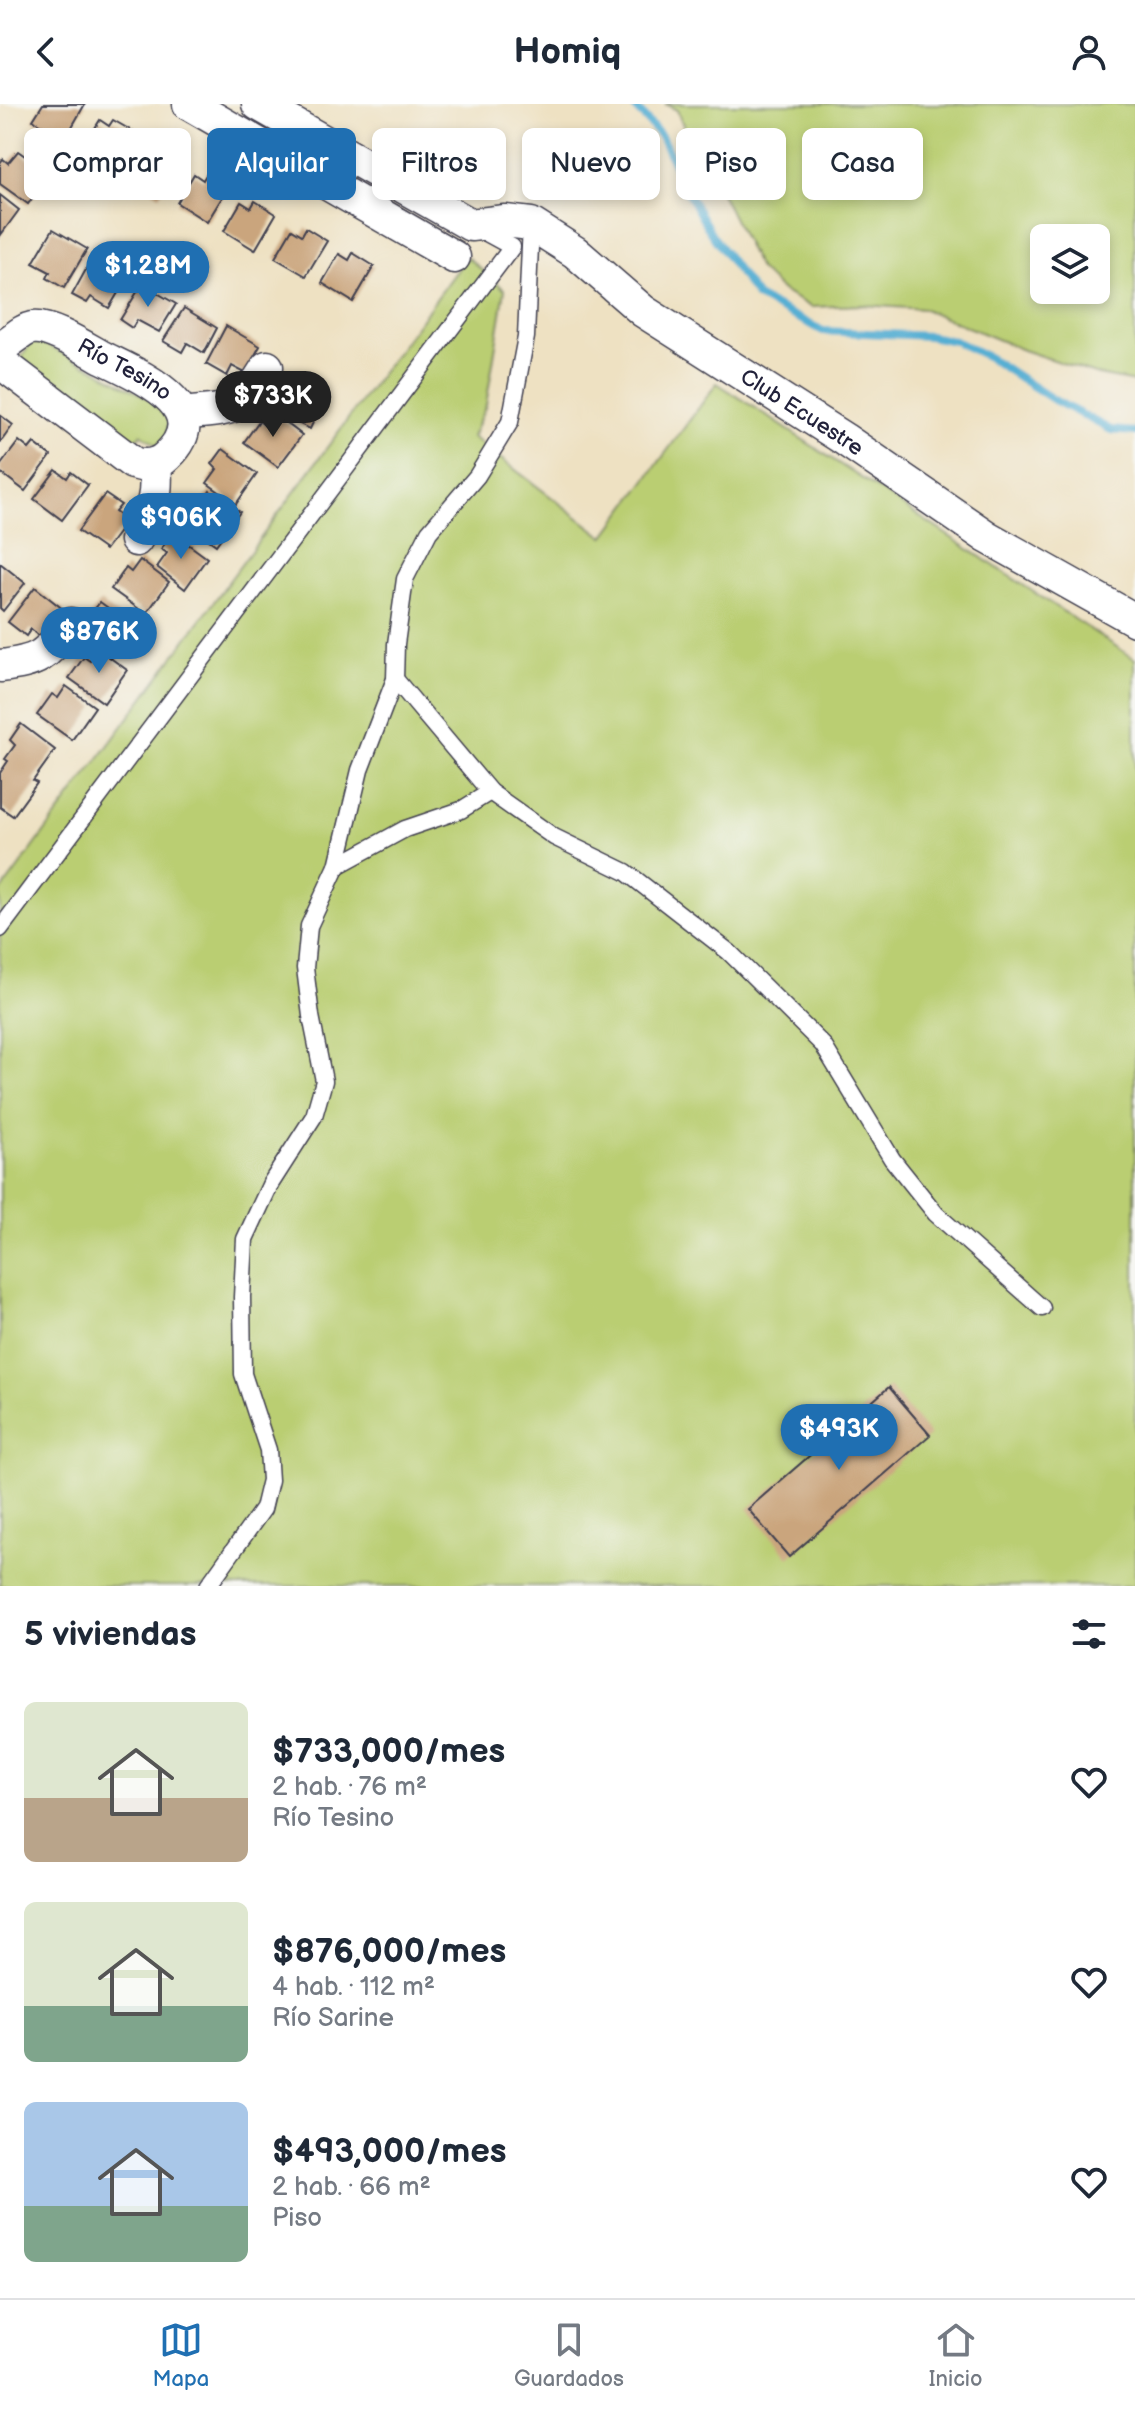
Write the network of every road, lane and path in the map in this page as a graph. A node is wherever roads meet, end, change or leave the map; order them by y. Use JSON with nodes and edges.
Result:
{"nodes":[{"id":1,"x":189,"y":104,"type":"edge"},
{"id":2,"x":258,"y":104,"type":"edge"},
{"id":3,"x":531,"y":224,"type":"junction"},
{"id":4,"x":471,"y":225,"type":"junction"},
{"id":5,"x":454,"y":257,"type":"dead end"},
{"id":6,"x":8,"y":355,"type":"edge"},
{"id":7,"x":267,"y":367,"type":"dead end"},
{"id":8,"x":182,"y":414,"type":"junction"},
{"id":9,"x":155,"y":464,"type":"junction"},
{"id":10,"x":136,"y":540,"type":"dead end"},
{"id":11,"x":1135,"y":620,"type":"edge"},
{"id":12,"x":71,"y":624,"type":"dead end"},
{"id":13,"x":0,"y":666,"type":"edge"},
{"id":14,"x":395,"y":679,"type":"junction"},
{"id":15,"x":490,"y":792,"type":"junction"},
{"id":16,"x":337,"y":866,"type":"junction"},
{"id":17,"x":0,"y":929,"type":"edge"},
{"id":18,"x":1042,"y":1308,"type":"dead end"},
{"id":19,"x":208,"y":1586,"type":"edge"}],
"edges":[{"from":1,"to":5,"type":"street"},
{"from":2,"to":4,"type":"street"},
{"from":3,"to":4,"type":"street"},
{"from":3,"to":11,"type":"street","name":"Club Ecuestre"},
{"from":3,"to":14,"type":"lane"},
{"from":4,"to":17,"type":"lane"},
{"from":6,"to":8,"type":"street","name":"Río Tesino"},
{"from":6,"to":9,"type":"street","name":"Río Tesino"},
{"from":7,"to":8,"type":"street","name":"Río Tesino"},
{"from":8,"to":9,"type":"street","name":"Río Tesino"},
{"from":9,"to":10,"type":"street"},
{"from":12,"to":13,"type":"street"},
{"from":14,"to":15,"type":"lane"},
{"from":14,"to":16,"type":"lane"},
{"from":15,"to":16,"type":"lane"},
{"from":15,"to":18,"type":"lane"},
{"from":16,"to":19,"type":"lane"}]}
